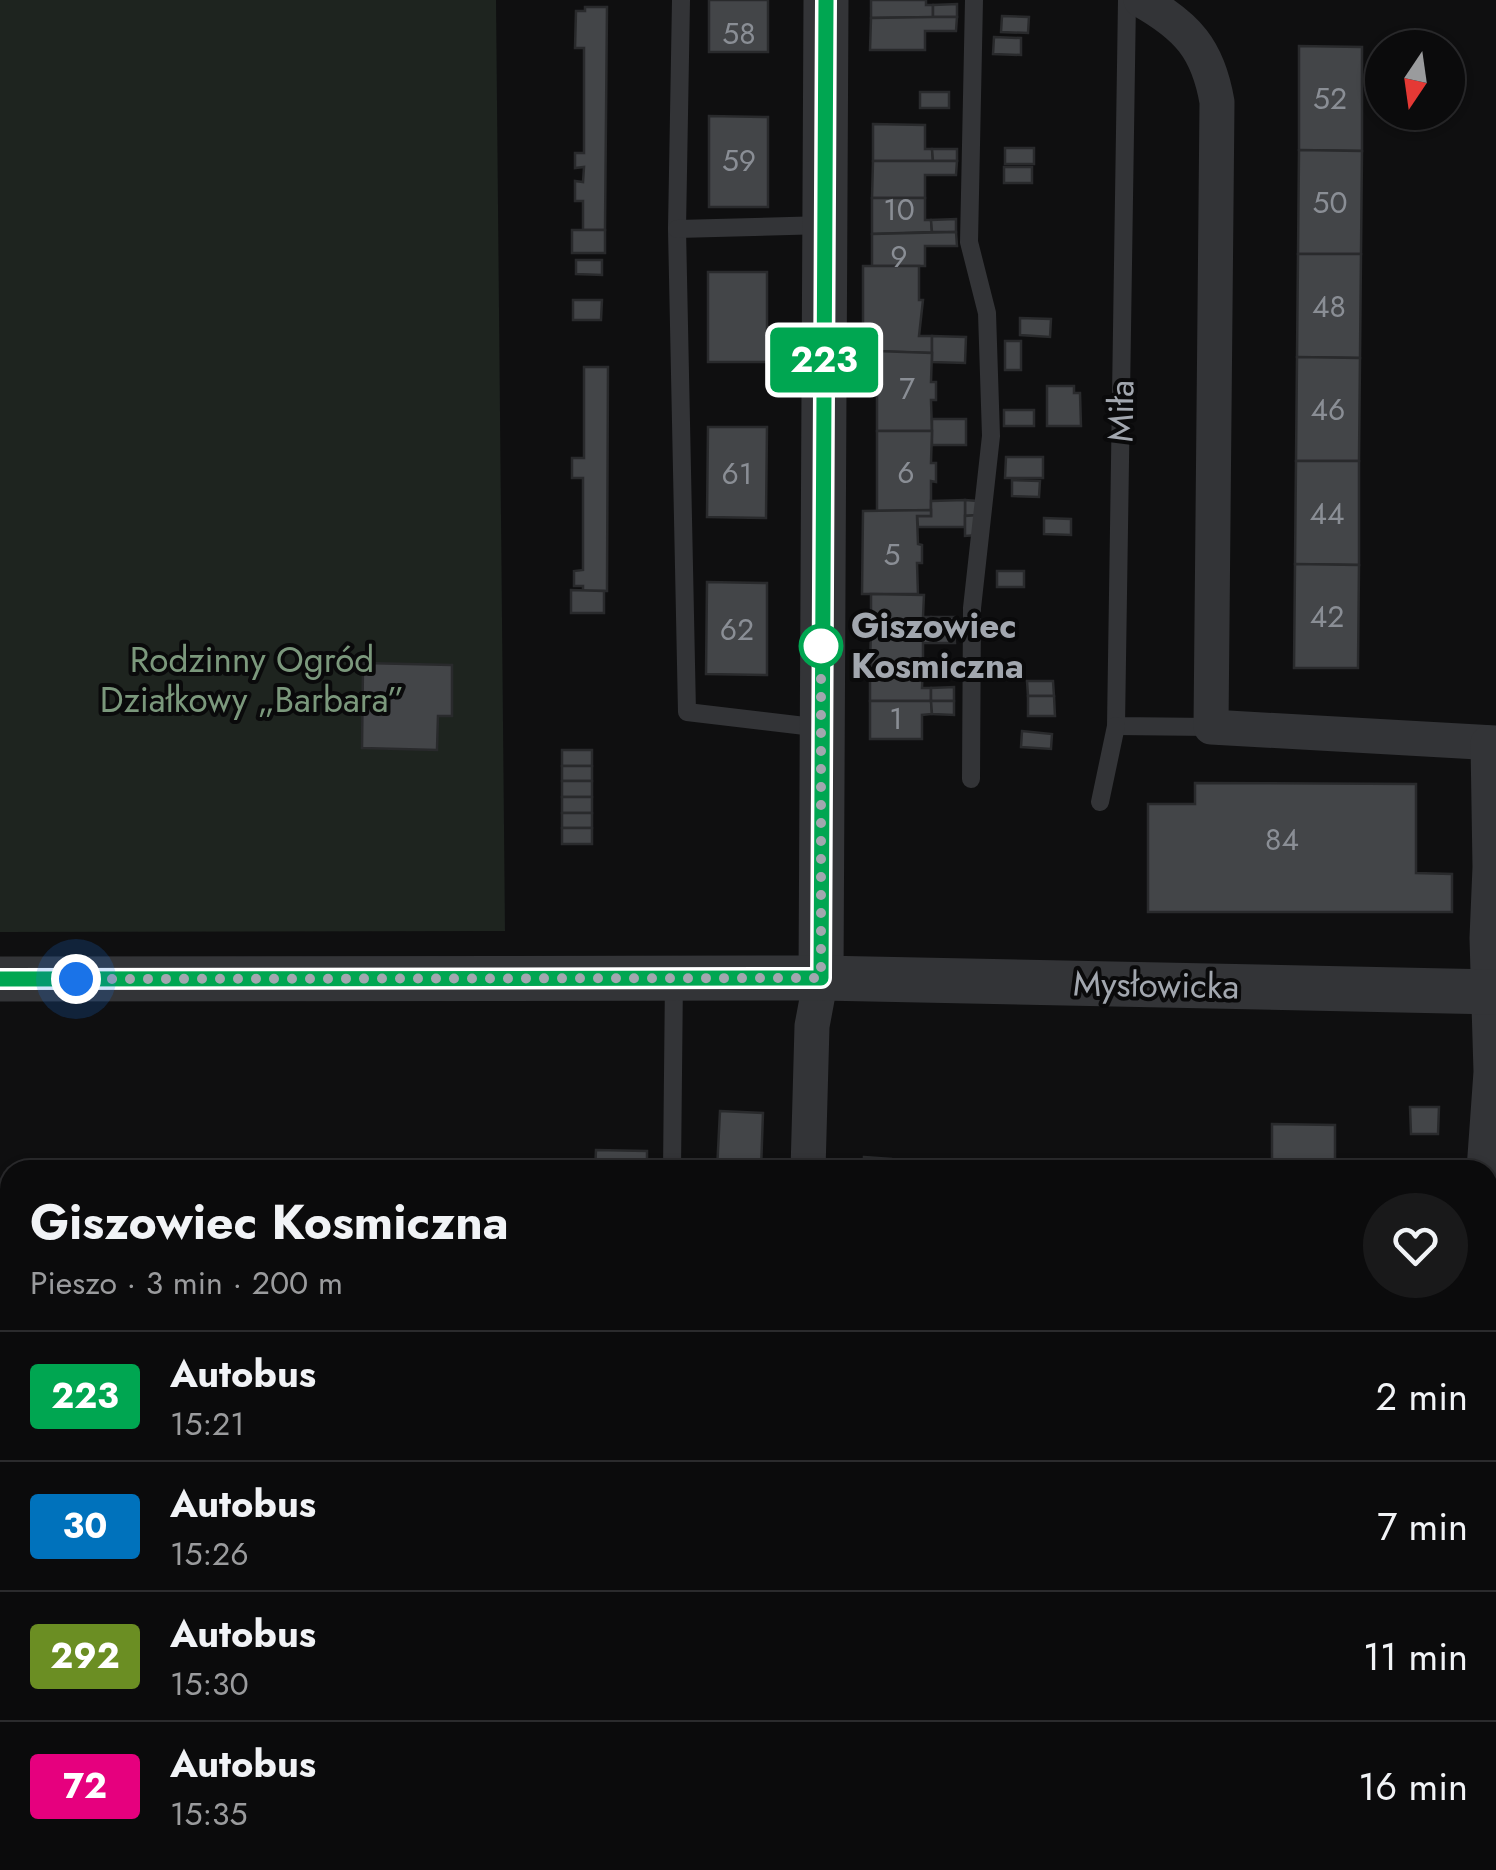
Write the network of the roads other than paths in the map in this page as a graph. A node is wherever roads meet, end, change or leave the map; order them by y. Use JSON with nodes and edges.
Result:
{"nodes":[{"id":1,"x":681,"y":0,"type":"edge"},
{"id":2,"x":826,"y":0,"type":"edge"},
{"id":3,"x":974,"y":0,"type":"edge"},
{"id":4,"x":1127,"y":0,"type":"edge"},
{"id":5,"x":1141,"y":0,"type":"edge"},
{"id":6,"x":826,"y":225,"type":"junction"},
{"id":7,"x":677,"y":228,"type":"junction"},
{"id":8,"x":1116,"y":726,"type":"junction"},
{"id":9,"x":1211,"y":727,"type":"junction"},
{"id":10,"x":822,"y":728,"type":"junction"},
{"id":11,"x":1492,"y":743,"type":"edge"},
{"id":12,"x":971,"y":779,"type":"dead end"},
{"id":13,"x":1100,"y":802,"type":"dead end"},
{"id":14,"x":674,"y":978,"type":"junction"},
{"id":15,"x":821,"y":978,"type":"junction"},
{"id":16,"x":0,"y":979,"type":"edge"},
{"id":17,"x":1493,"y":992,"type":"edge"},
{"id":18,"x":672,"y":1160,"type":"edge"},
{"id":19,"x":808,"y":1160,"type":"edge"},
{"id":20,"x":1485,"y":1160,"type":"edge"}],
"edges":[{"from":1,"to":7,"type":"lane"},
{"from":2,"to":6,"type":"street"},
{"from":3,"to":12,"type":"lane"},
{"from":4,"to":8,"type":"lane","name":"Miła"},
{"from":5,"to":9,"type":"street"},
{"from":6,"to":7,"type":"lane"},
{"from":6,"to":10,"type":"street"},
{"from":7,"to":10,"type":"lane"},
{"from":8,"to":9,"type":"lane"},
{"from":8,"to":13,"type":"lane","name":"Miła"},
{"from":9,"to":11,"type":"street"},
{"from":10,"to":15,"type":"street"},
{"from":11,"to":17,"type":"street"},
{"from":14,"to":15,"type":"street","name":"Mysłowicka"},
{"from":14,"to":16,"type":"street","name":"Mysłowicka"},
{"from":14,"to":18,"type":"lane"},
{"from":15,"to":17,"type":"street","name":"Mysłowicka"},
{"from":15,"to":19,"type":"street"},
{"from":17,"to":20,"type":"street"}]}
